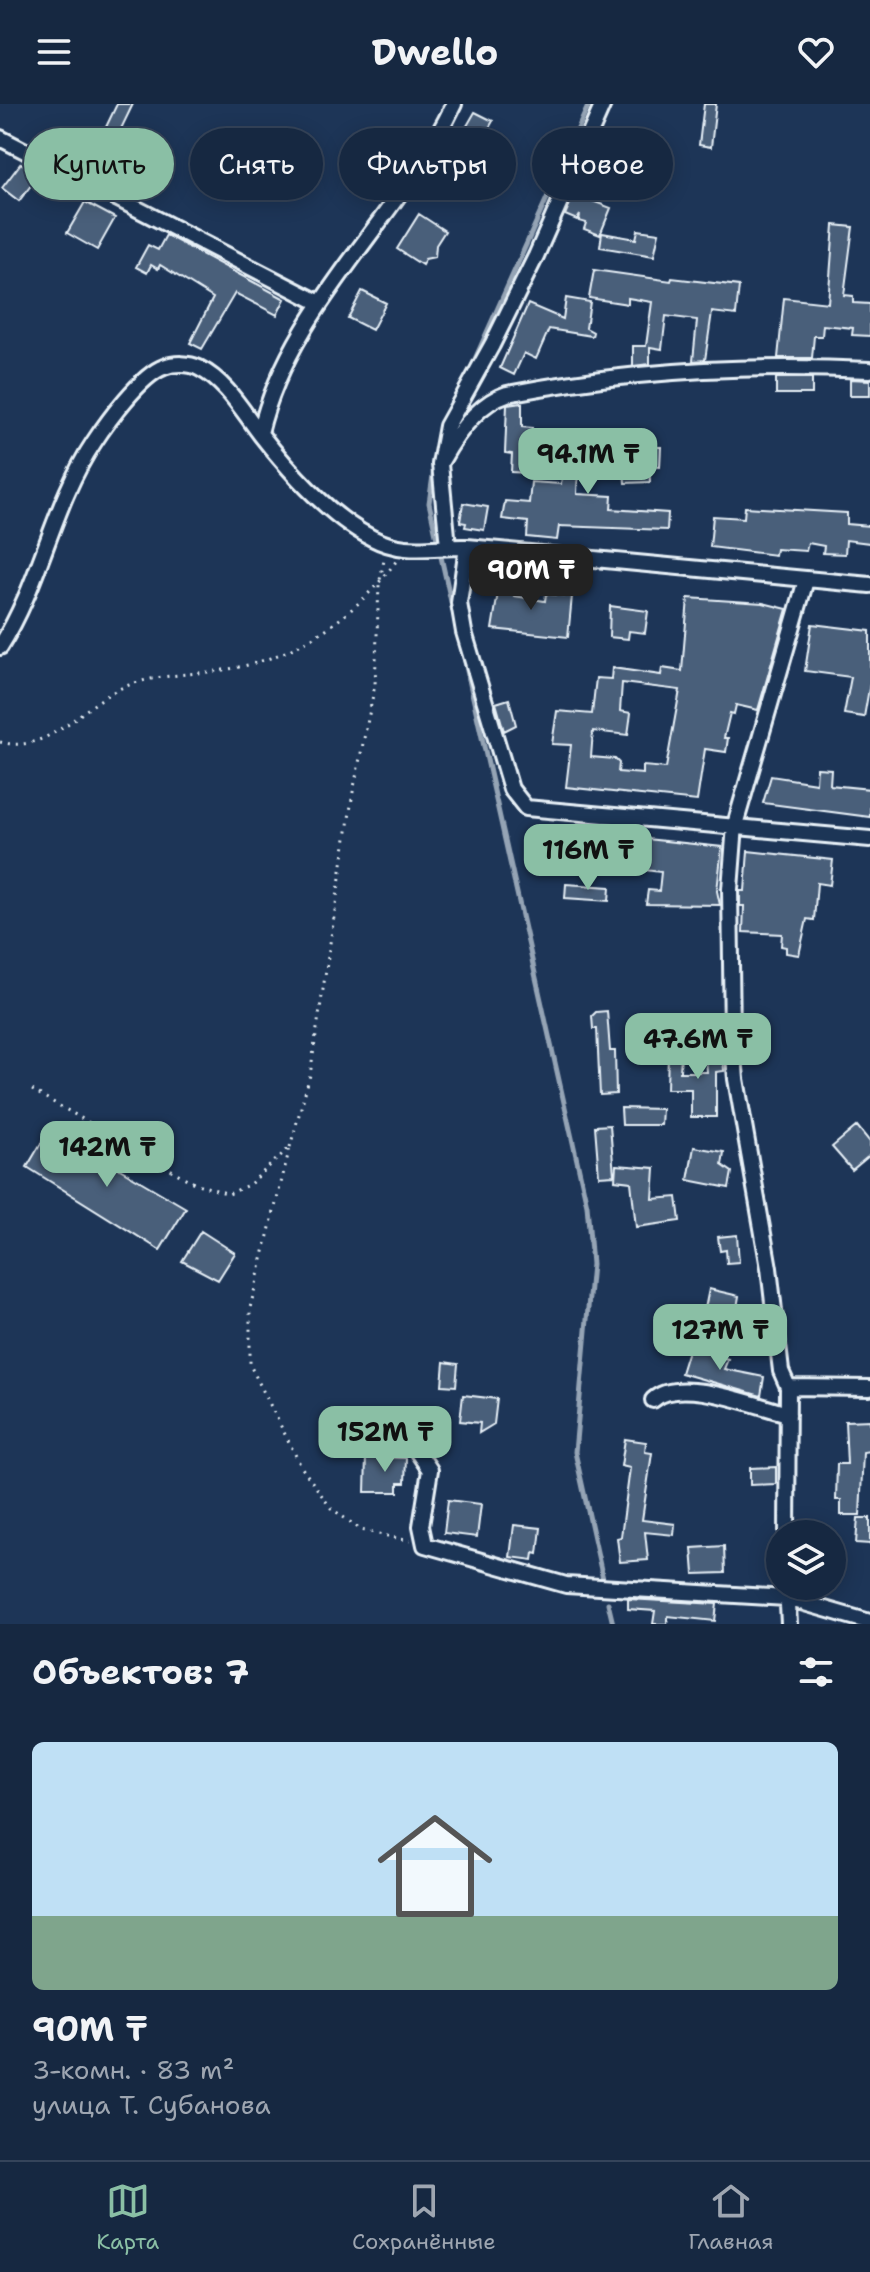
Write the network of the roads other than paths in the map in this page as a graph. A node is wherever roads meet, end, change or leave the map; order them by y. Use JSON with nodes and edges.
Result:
{"nodes":[{"id":1,"x":454,"y":104,"type":"edge"},
{"id":2,"x":603,"y":104,"type":"edge"},
{"id":3,"x":0,"y":138,"type":"edge"},
{"id":4,"x":320,"y":303,"type":"junction"},
{"id":5,"x":870,"y":370,"type":"edge"},
{"id":6,"x":260,"y":433,"type":"junction"},
{"id":7,"x":440,"y":464,"type":"junction"},
{"id":8,"x":445,"y":547,"type":"junction"},
{"id":9,"x":467,"y":547,"type":"junction"},
{"id":10,"x":806,"y":580,"type":"junction"},
{"id":11,"x":870,"y":585,"type":"edge"},
{"id":12,"x":0,"y":647,"type":"edge"},
{"id":13,"x":735,"y":825,"type":"junction"},
{"id":14,"x":870,"y":839,"type":"edge"},
{"id":15,"x":788,"y":1387,"type":"junction"},
{"id":16,"x":870,"y":1388,"type":"edge"},
{"id":17,"x":653,"y":1400,"type":"dead end"},
{"id":18,"x":788,"y":1414,"type":"junction"},
{"id":19,"x":413,"y":1445,"type":"dead end"},
{"id":20,"x":787,"y":1520,"type":"edge"},
{"id":21,"x":766,"y":1591,"type":"edge"},
{"id":22,"x":788,"y":1600,"type":"edge"},
{"id":23,"x":809,"y":1600,"type":"edge"},
{"id":24,"x":870,"y":1622,"type":"edge"},
{"id":25,"x":789,"y":1624,"type":"edge"}],
"edges":[{"from":1,"to":4,"type":"street"},
{"from":2,"to":7,"type":"street"},
{"from":3,"to":4,"type":"street"},
{"from":4,"to":6,"type":"street"},
{"from":5,"to":7,"type":"street"},
{"from":6,"to":8,"type":"street"},
{"from":6,"to":12,"type":"street"},
{"from":7,"to":8,"type":"street"},
{"from":8,"to":9,"type":"street"},
{"from":9,"to":10,"type":"street"},
{"from":9,"to":13,"type":"street"},
{"from":10,"to":11,"type":"street"},
{"from":10,"to":13,"type":"street"},
{"from":13,"to":14,"type":"street"},
{"from":13,"to":15,"type":"street"},
{"from":15,"to":16,"type":"street"},
{"from":15,"to":18,"type":"street"},
{"from":17,"to":18,"type":"street"},
{"from":18,"to":20,"type":"street"},
{"from":19,"to":21,"type":"street"},
{"from":22,"to":25,"type":"street"},
{"from":23,"to":24,"type":"street"}]}
